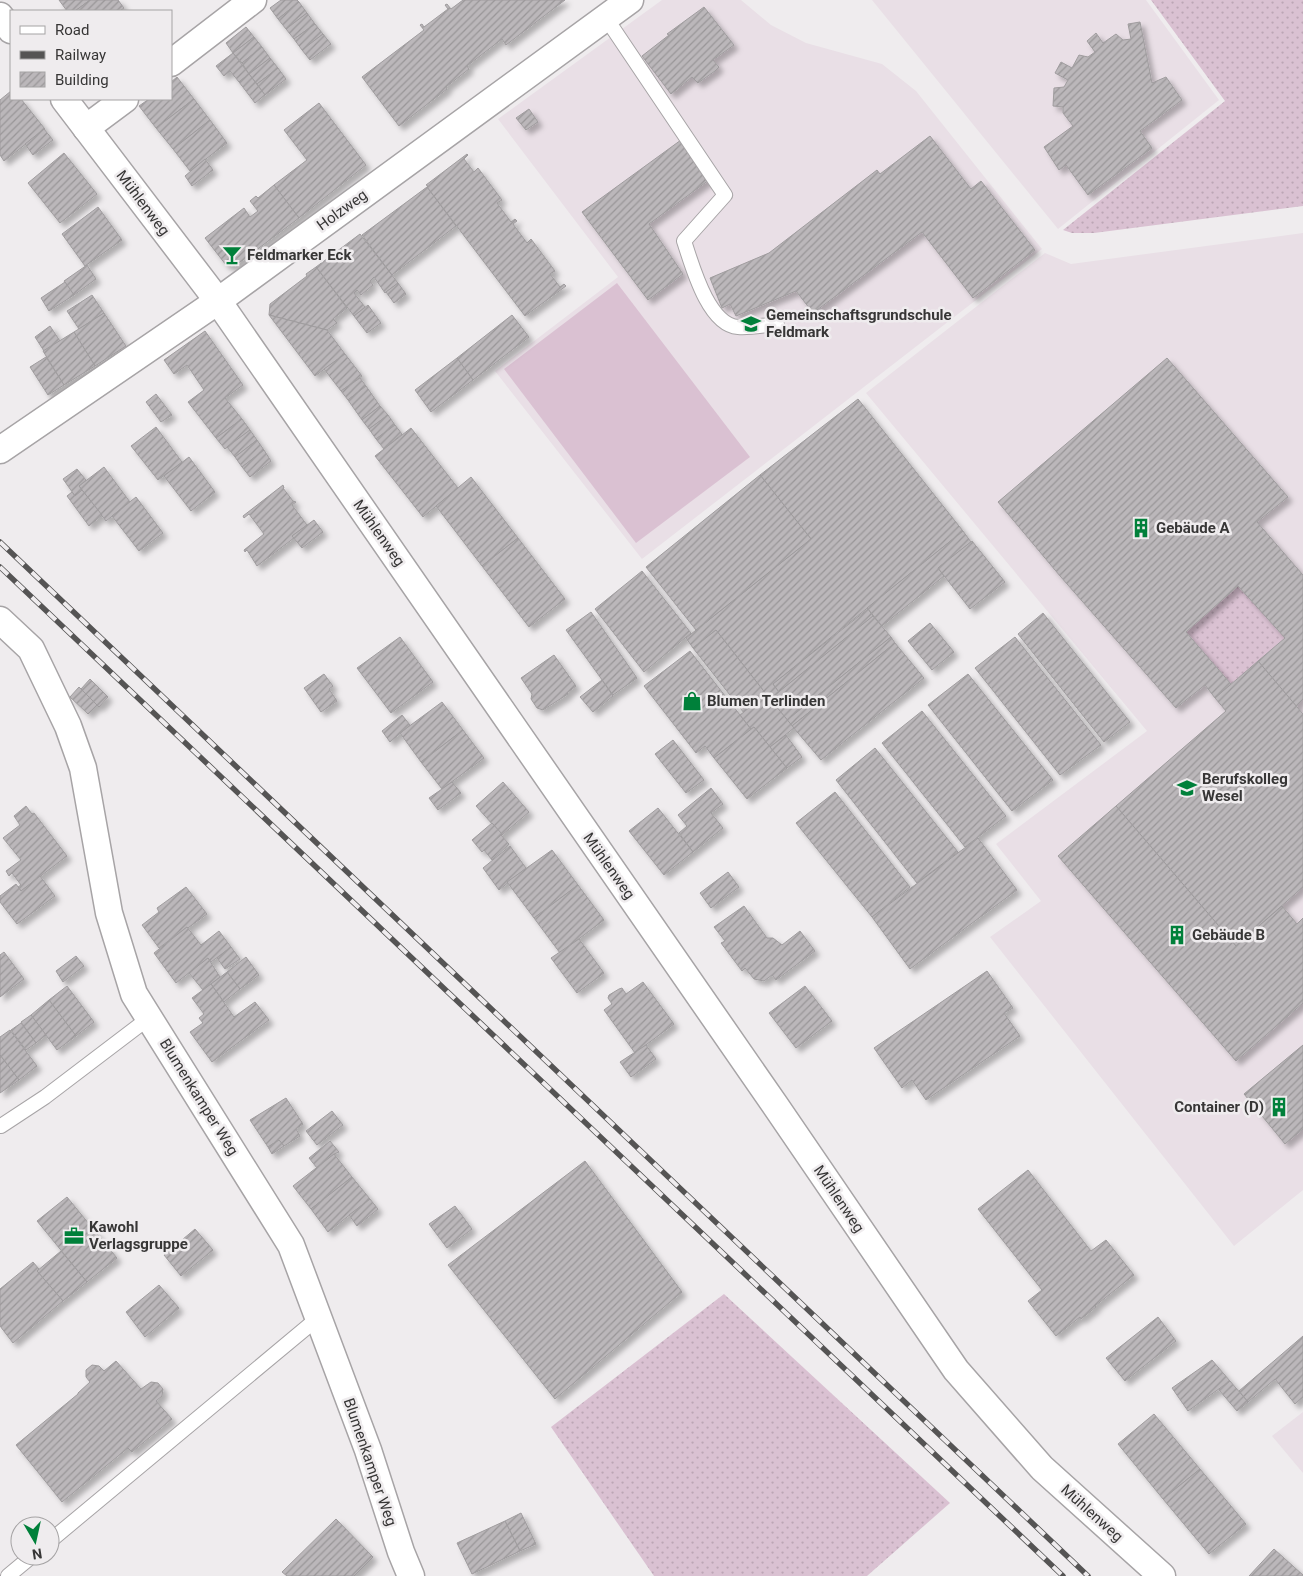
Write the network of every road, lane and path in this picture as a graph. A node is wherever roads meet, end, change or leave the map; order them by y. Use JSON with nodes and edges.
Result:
{"nodes":[{"id":1,"x":253,"y":0,"type":"edge"},
{"id":2,"x":630,"y":0,"type":"edge"},
{"id":3,"x":0,"y":16,"type":"edge"},
{"id":4,"x":606,"y":18,"type":"junction"},
{"id":5,"x":10,"y":29,"type":"edge"},
{"id":6,"x":172,"y":62,"type":"edge"},
{"id":7,"x":65,"y":100,"type":"edge"},
{"id":8,"x":124,"y":100,"type":"edge"},
{"id":9,"x":86,"y":128,"type":"junction"},
{"id":10,"x":218,"y":301,"type":"junction"},
{"id":11,"x":777,"y":324,"type":"dead end"},
{"id":12,"x":0,"y":450,"type":"edge"},
{"id":13,"x":0,"y":620,"type":"edge"},
{"id":14,"x":149,"y":1018,"type":"junction"},
{"id":15,"x":1,"y":1126,"type":"dead end"},
{"id":16,"x":318,"y":1318,"type":"junction"},
{"id":17,"x":60,"y":1533,"type":"edge"},
{"id":18,"x":20,"y":1566,"type":"edge"},
{"id":19,"x":8,"y":1576,"type":"edge"},
{"id":20,"x":411,"y":1576,"type":"edge"},
{"id":21,"x":1162,"y":1576,"type":"edge"}],
"edges":[{"from":1,"to":6,"type":"street"},
{"from":2,"to":4,"type":"street","name":"Holzweg"},
{"from":3,"to":5,"type":"street"},
{"from":4,"to":10,"type":"street","name":"Holzweg"},
{"from":4,"to":11,"type":"lane"},
{"from":7,"to":9,"type":"street","name":"Mühlenweg"},
{"from":8,"to":9,"type":"street"},
{"from":9,"to":10,"type":"street","name":"Mühlenweg"},
{"from":10,"to":12,"type":"street","name":"Holzweg"},
{"from":10,"to":21,"type":"street","name":"Mühlenweg"},
{"from":13,"to":14,"type":"street","name":"Blumenkamper Weg"},
{"from":14,"to":15,"type":"lane"},
{"from":14,"to":16,"type":"street","name":"Blumenkamper Weg"},
{"from":16,"to":17,"type":"lane"},
{"from":16,"to":20,"type":"street","name":"Blumenkamper Weg"},
{"from":18,"to":19,"type":"lane"}]}
